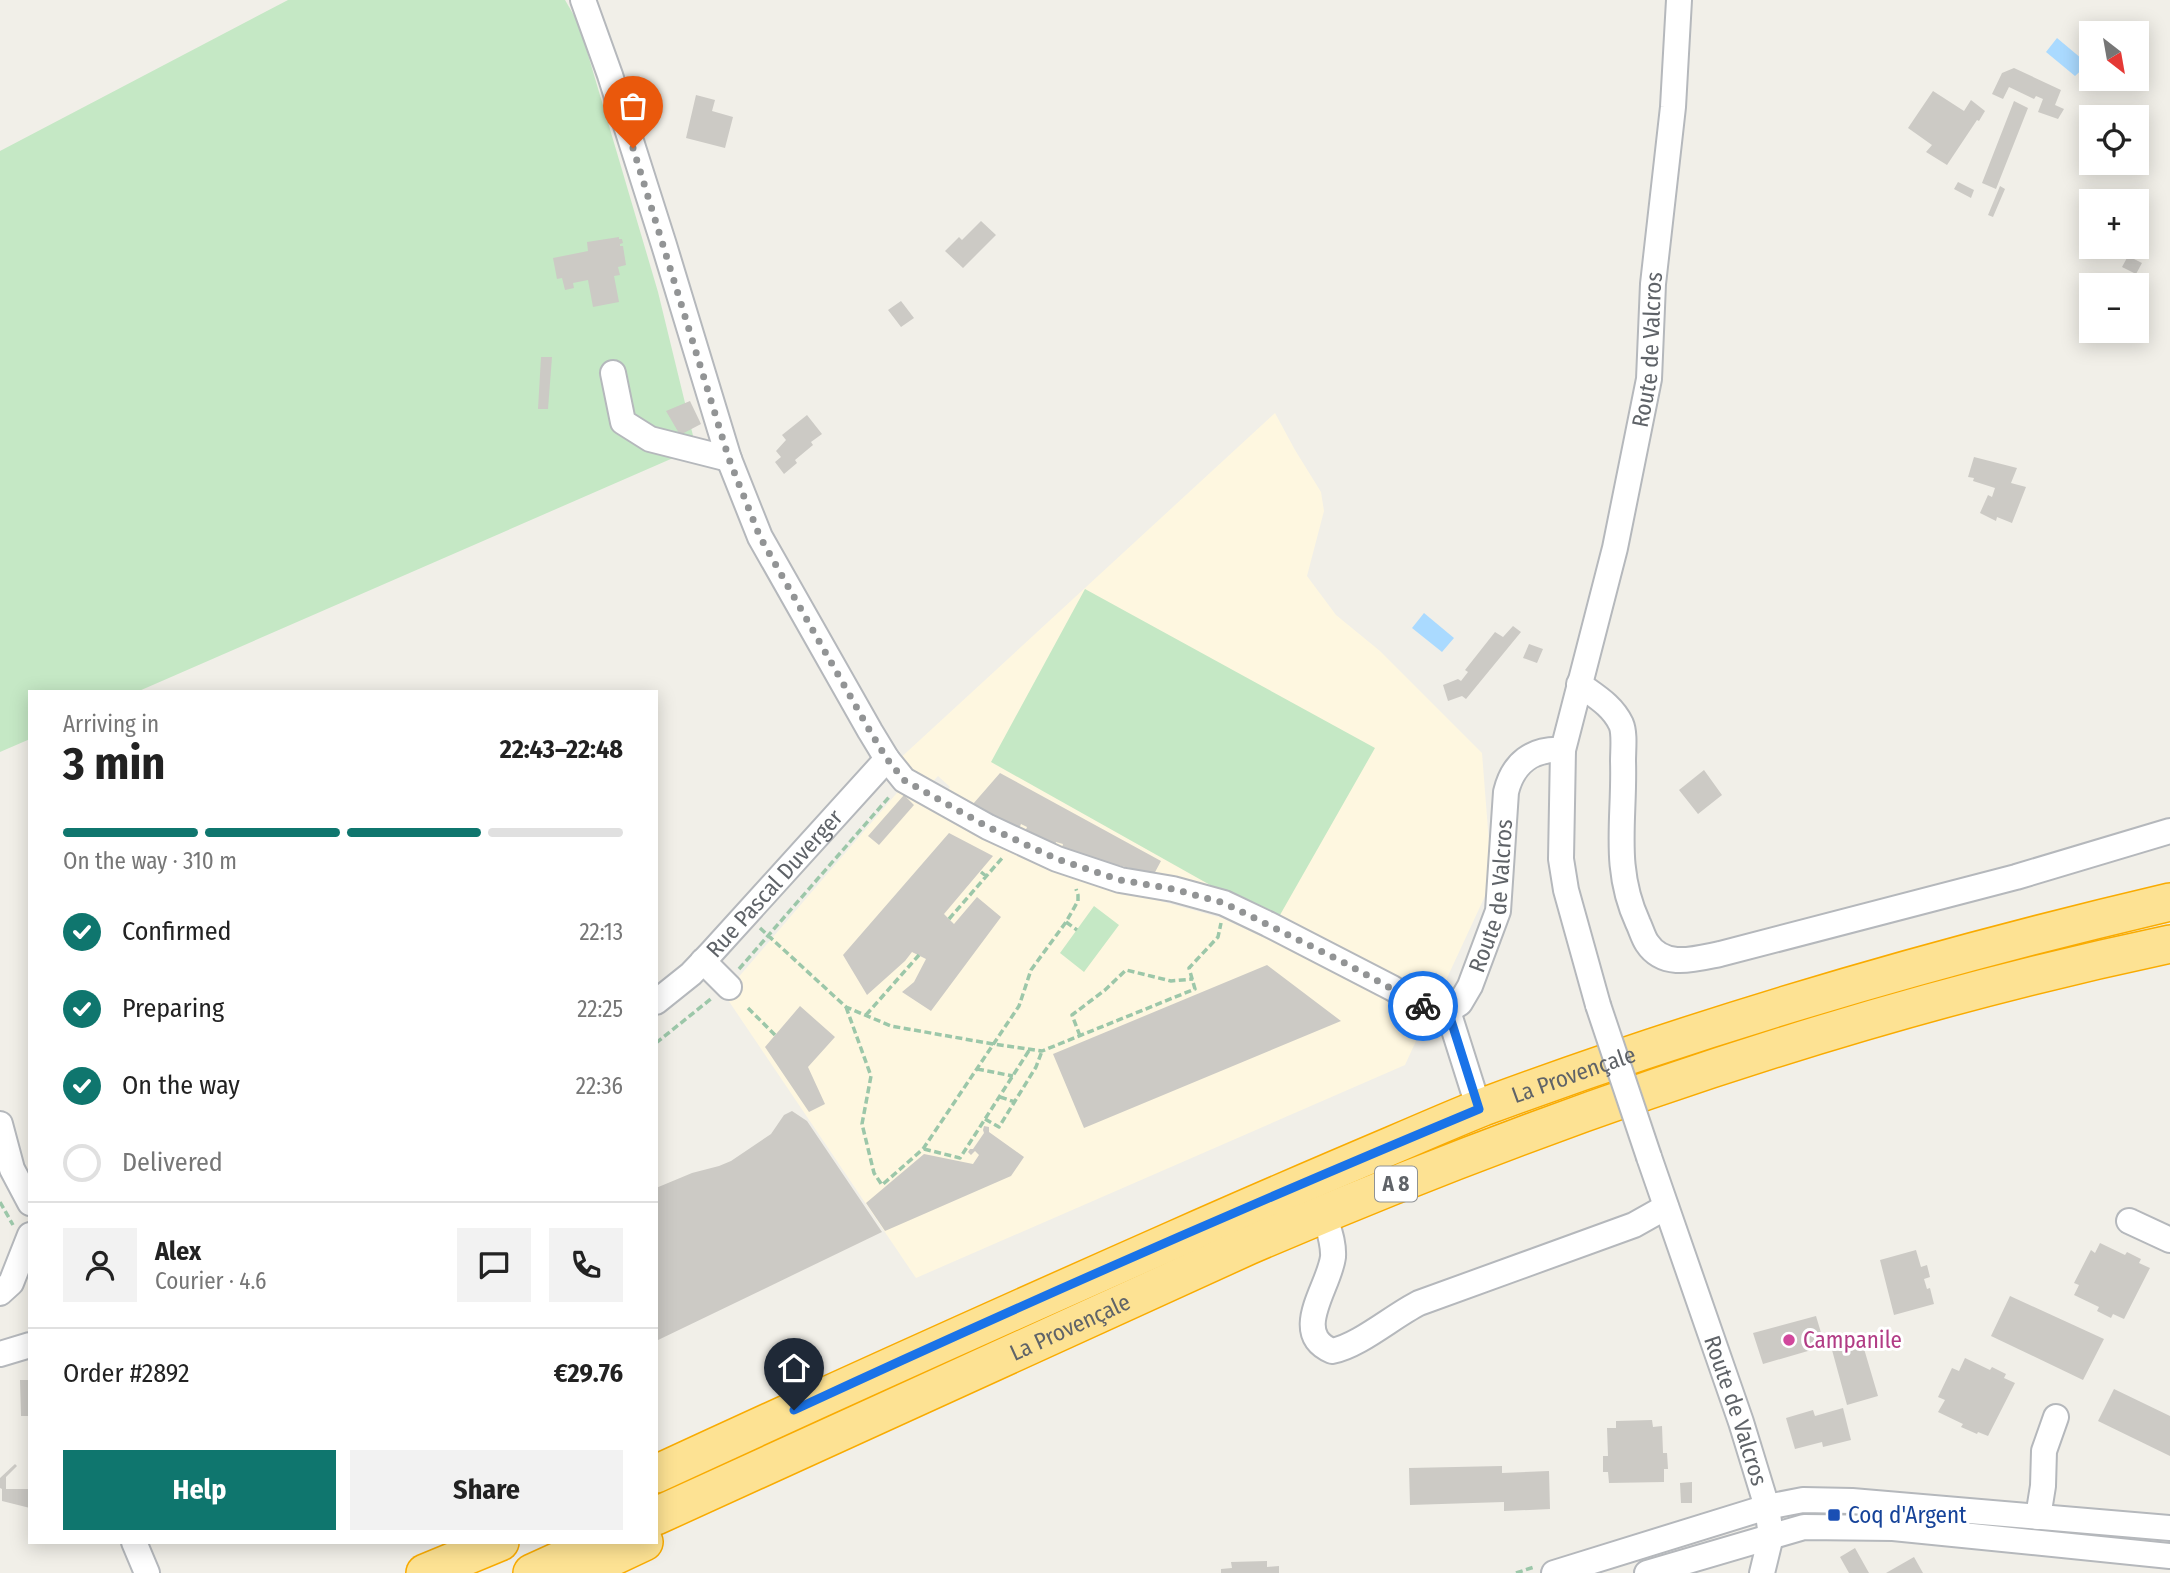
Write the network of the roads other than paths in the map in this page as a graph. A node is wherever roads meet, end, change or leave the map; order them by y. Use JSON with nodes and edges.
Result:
{"nodes":[{"id":1,"x":583,"y":0,"type":"edge"},
{"id":2,"x":1679,"y":0,"type":"edge"},
{"id":3,"x":613,"y":373,"type":"dead end"},
{"id":4,"x":729,"y":459,"type":"junction"},
{"id":5,"x":1579,"y":684,"type":"junction"},
{"id":6,"x":1563,"y":750,"type":"junction"},
{"id":7,"x":887,"y":759,"type":"junction"},
{"id":8,"x":2170,"y":831,"type":"edge"},
{"id":9,"x":2170,"y":902,"type":"edge"},
{"id":10,"x":2170,"y":944,"type":"edge"},
{"id":11,"x":703,"y":961,"type":"junction"},
{"id":12,"x":727,"y":986,"type":"road end"},
{"id":13,"x":658,"y":1000,"type":"edge"},
{"id":14,"x":1448,"y":1011,"type":"junction"},
{"id":15,"x":1479,"y":1109,"type":"junction"},
{"id":16,"x":0,"y":1124,"type":"edge"},
{"id":17,"x":28,"y":1199,"type":"edge"},
{"id":18,"x":1666,"y":1207,"type":"junction"},
{"id":19,"x":1324,"y":1213,"type":"junction"},
{"id":20,"x":2129,"y":1221,"type":"dead end"},
{"id":21,"x":25,"y":1234,"type":"edge"},
{"id":22,"x":2170,"y":1240,"type":"edge"},
{"id":23,"x":1248,"y":1247,"type":"junction"},
{"id":24,"x":18,"y":1265,"type":"junction"},
{"id":25,"x":28,"y":1288,"type":"edge"},
{"id":26,"x":0,"y":1293,"type":"edge"},
{"id":27,"x":28,"y":1346,"type":"edge"},
{"id":28,"x":0,"y":1354,"type":"edge"},
{"id":29,"x":2056,"y":1417,"type":"dead end"},
{"id":30,"x":658,"y":1473,"type":"edge"},
{"id":31,"x":1767,"y":1507,"type":"junction"},
{"id":32,"x":658,"y":1515,"type":"edge"},
{"id":33,"x":2038,"y":1517,"type":"junction"},
{"id":34,"x":2170,"y":1528,"type":"edge"},
{"id":35,"x":658,"y":1535,"type":"edge"},
{"id":36,"x":1771,"y":1536,"type":"junction"},
{"id":37,"x":135,"y":1544,"type":"edge"},
{"id":38,"x":495,"y":1544,"type":"edge"},
{"id":39,"x":596,"y":1544,"type":"edge"},
{"id":40,"x":640,"y":1544,"type":"edge"},
{"id":41,"x":2170,"y":1556,"type":"edge"},
{"id":42,"x":147,"y":1573,"type":"edge"},
{"id":43,"x":425,"y":1573,"type":"edge"},
{"id":44,"x":532,"y":1573,"type":"edge"},
{"id":45,"x":577,"y":1573,"type":"edge"},
{"id":46,"x":1554,"y":1573,"type":"edge"},
{"id":47,"x":1647,"y":1573,"type":"edge"},
{"id":48,"x":1762,"y":1573,"type":"edge"}],
"edges":[{"from":1,"to":4,"type":"street"},
{"from":2,"to":5,"type":"street","name":"Route de Valcros"},
{"from":3,"to":4,"type":"street"},
{"from":4,"to":7,"type":"street"},
{"from":5,"to":6,"type":"street","name":"Route de Valcros"},
{"from":5,"to":8,"type":"street"},
{"from":6,"to":14,"type":"street","name":"Route de Valcros"},
{"from":6,"to":18,"type":"street","name":"Route de Valcros","bridge":true},
{"from":7,"to":11,"type":"street","name":"Rue Pascal Duverger"},
{"from":7,"to":14,"type":"street"},
{"from":9,"to":15,"type":"highway","name":"La Provençale","number":"A 8"},
{"from":10,"to":19,"type":"highway","name":"La Provençale","number":"A 8"},
{"from":11,"to":12,"type":"street"},
{"from":11,"to":13,"type":"street","name":"Rue Pascal Duverger"},
{"from":14,"to":15,"type":"street"},
{"from":15,"to":30,"type":"highway","name":"La Provençale","number":"A 8"},
{"from":16,"to":17,"type":"street"},
{"from":18,"to":19,"type":"street"},
{"from":18,"to":31,"type":"street","name":"Route de Valcros"},
{"from":19,"to":23,"type":"highway","name":"La Provençale","number":"A 8"},
{"from":20,"to":22,"type":"street"},
{"from":21,"to":24,"type":"street"},
{"from":23,"to":32,"type":"highway","name":"La Provençale","number":"A 8"},
{"from":23,"to":35,"type":"highway"},
{"from":24,"to":25,"type":"street"},
{"from":24,"to":26,"type":"street"},
{"from":27,"to":28,"type":"street"},
{"from":29,"to":33,"type":"street"},
{"from":31,"to":33,"type":"street"},
{"from":31,"to":36,"type":"street","name":"Route de Valcros"},
{"from":31,"to":46,"type":"street"},
{"from":33,"to":34,"type":"street"},
{"from":36,"to":41,"type":"street"},
{"from":36,"to":47,"type":"street"},
{"from":36,"to":48,"type":"street"},
{"from":37,"to":42,"type":"street"},
{"from":38,"to":43,"type":"highway"},
{"from":39,"to":44,"type":"highway"},
{"from":40,"to":45,"type":"highway"}]}
